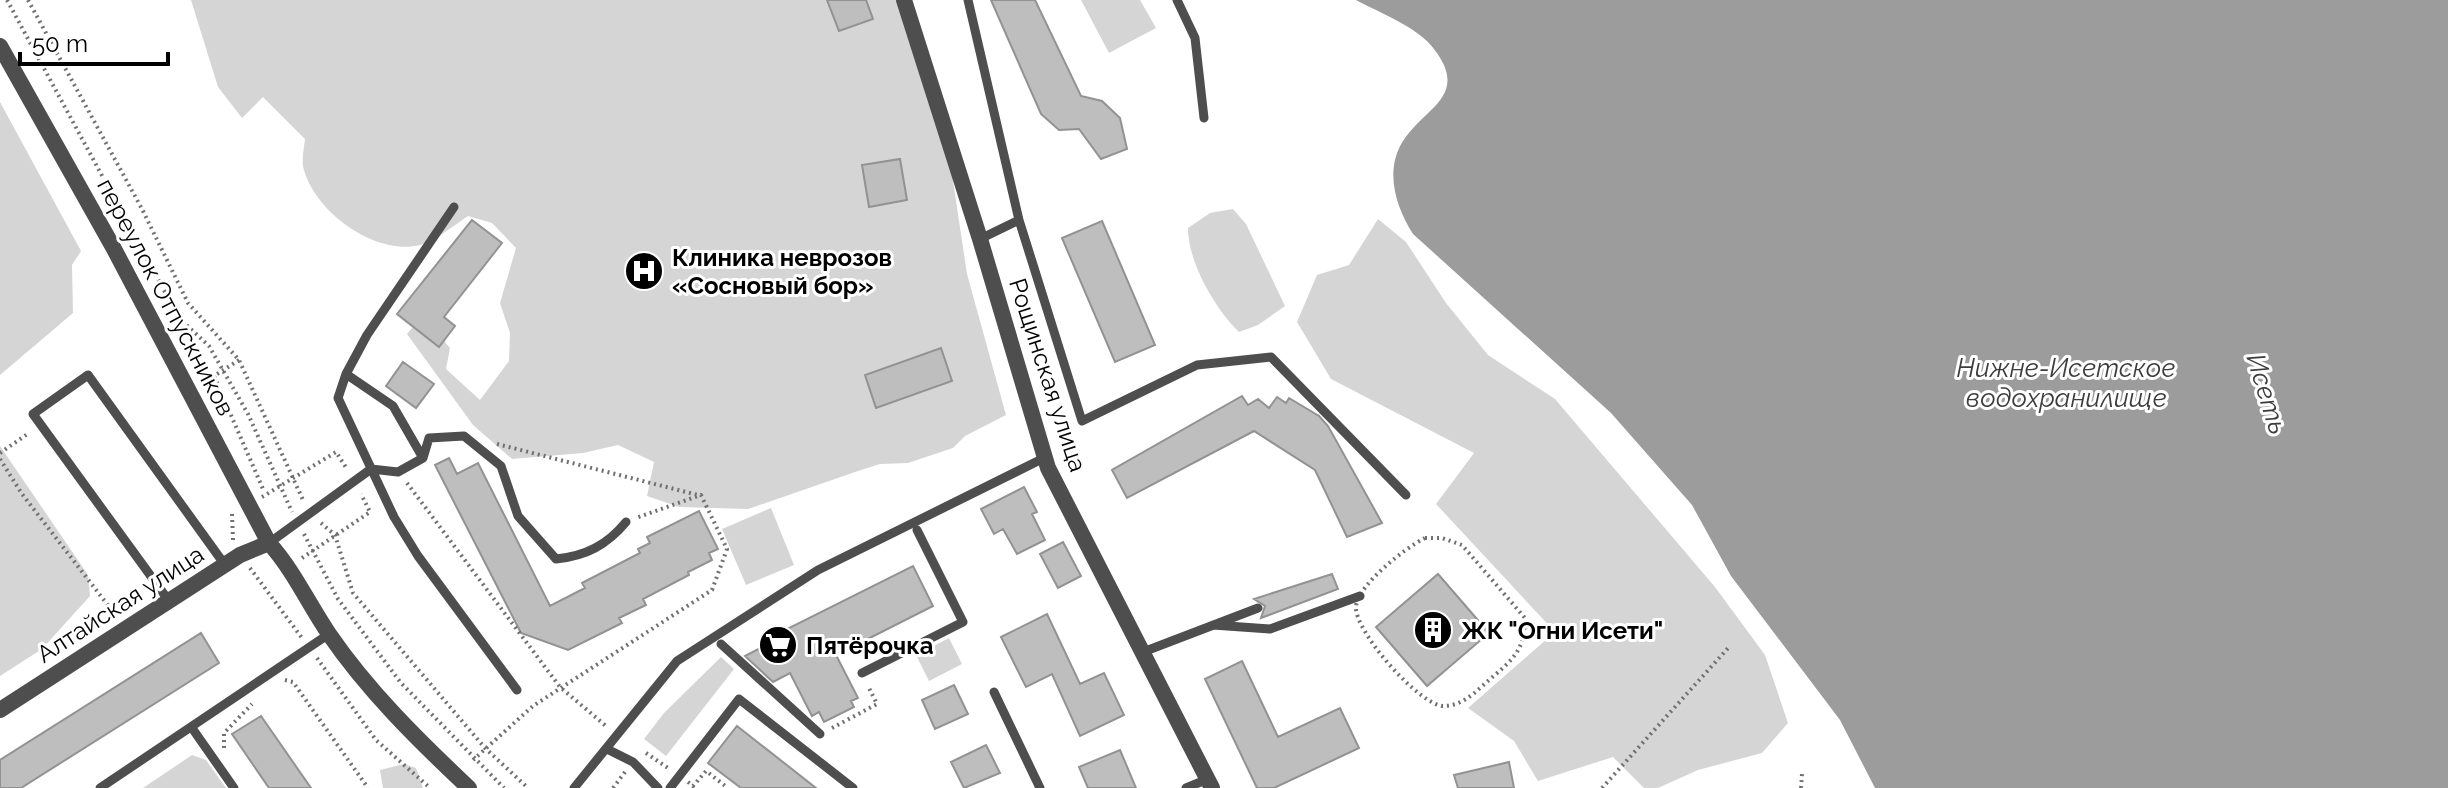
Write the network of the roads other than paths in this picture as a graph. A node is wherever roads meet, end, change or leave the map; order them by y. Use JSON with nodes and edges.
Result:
{"nodes":[{"id":1,"x":904,"y":0,"type":"edge"},
{"id":2,"x":968,"y":0,"type":"edge"},
{"id":3,"x":1177,"y":0,"type":"edge"},
{"id":4,"x":0,"y":46,"type":"edge"},
{"id":5,"x":1204,"y":118,"type":"dead end"},
{"id":6,"x":454,"y":207,"type":"dead end"},
{"id":7,"x":1019,"y":220,"type":"junction"},
{"id":8,"x":980,"y":239,"type":"junction"},
{"id":9,"x":346,"y":374,"type":"junction"},
{"id":10,"x":423,"y":458,"type":"junction"},
{"id":11,"x":1044,"y":458,"type":"junction"},
{"id":12,"x":371,"y":469,"type":"junction"},
{"id":13,"x":1406,"y":495,"type":"dead end"},
{"id":14,"x":626,"y":522,"type":"road end"},
{"id":15,"x":917,"y":530,"type":"dead end"},
{"id":16,"x":269,"y":543,"type":"junction"},
{"id":17,"x":225,"y":565,"type":"junction"},
{"id":18,"x":1360,"y":596,"type":"road end"},
{"id":19,"x":169,"y":601,"type":"junction"},
{"id":20,"x":1258,"y":608,"type":"dead end"},
{"id":21,"x":1213,"y":625,"type":"junction"},
{"id":22,"x":329,"y":634,"type":"junction"},
{"id":23,"x":721,"y":644,"type":"dead end"},
{"id":24,"x":1143,"y":652,"type":"junction"},
{"id":25,"x":862,"y":673,"type":"road end"},
{"id":26,"x":517,"y":690,"type":"dead end"},
{"id":27,"x":994,"y":692,"type":"dead end"},
{"id":28,"x":0,"y":710,"type":"edge"},
{"id":29,"x":192,"y":728,"type":"junction"},
{"id":30,"x":820,"y":734,"type":"road end"},
{"id":31,"x":609,"y":750,"type":"junction"},
{"id":32,"x":1210,"y":783,"type":"edge"},
{"id":33,"x":100,"y":788,"type":"edge"},
{"id":34,"x":234,"y":788,"type":"edge"},
{"id":35,"x":469,"y":788,"type":"edge"},
{"id":36,"x":574,"y":788,"type":"edge"},
{"id":37,"x":658,"y":788,"type":"edge"},
{"id":38,"x":670,"y":788,"type":"edge"},
{"id":39,"x":853,"y":788,"type":"edge"},
{"id":40,"x":1040,"y":788,"type":"edge"},
{"id":41,"x":1186,"y":788,"type":"edge"}],
"edges":[{"from":1,"to":8,"type":"street","name":"Рощинская улица"},
{"from":2,"to":7,"type":"lane"},
{"from":3,"to":5,"type":"lane"},
{"from":4,"to":16,"type":"street","name":"переулок Отпускников"},
{"from":6,"to":9,"type":"lane"},
{"from":7,"to":8,"type":"lane"},
{"from":7,"to":13,"type":"lane"},
{"from":8,"to":11,"type":"street","name":"Рощинская улица"},
{"from":9,"to":10,"type":"lane"},
{"from":9,"to":12,"type":"lane"},
{"from":10,"to":12,"type":"lane"},
{"from":10,"to":14,"type":"lane"},
{"from":11,"to":24,"type":"street","name":"Рощинская улица"},
{"from":11,"to":31,"type":"lane"},
{"from":12,"to":16,"type":"lane"},
{"from":12,"to":26,"type":"lane"},
{"from":15,"to":25,"type":"lane"},
{"from":16,"to":17,"type":"street","name":"Алтайская улица"},
{"from":16,"to":22,"type":"street","name":"переулок Отпускников"},
{"from":17,"to":19,"type":"street","name":"Алтайская улица"},
{"from":17,"to":19,"type":"lane"},
{"from":18,"to":21,"type":"lane"},
{"from":19,"to":28,"type":"street","name":"Алтайская улица"},
{"from":20,"to":21,"type":"lane"},
{"from":21,"to":24,"type":"lane"},
{"from":22,"to":29,"type":"lane"},
{"from":22,"to":35,"type":"street"},
{"from":23,"to":30,"type":"lane"},
{"from":24,"to":32,"type":"street","name":"Рощинская улица"},
{"from":27,"to":40,"type":"lane"},
{"from":29,"to":33,"type":"lane"},
{"from":29,"to":34,"type":"lane"},
{"from":31,"to":36,"type":"lane"},
{"from":31,"to":37,"type":"lane"},
{"from":32,"to":41,"type":"lane"},
{"from":38,"to":39,"type":"lane"}]}
